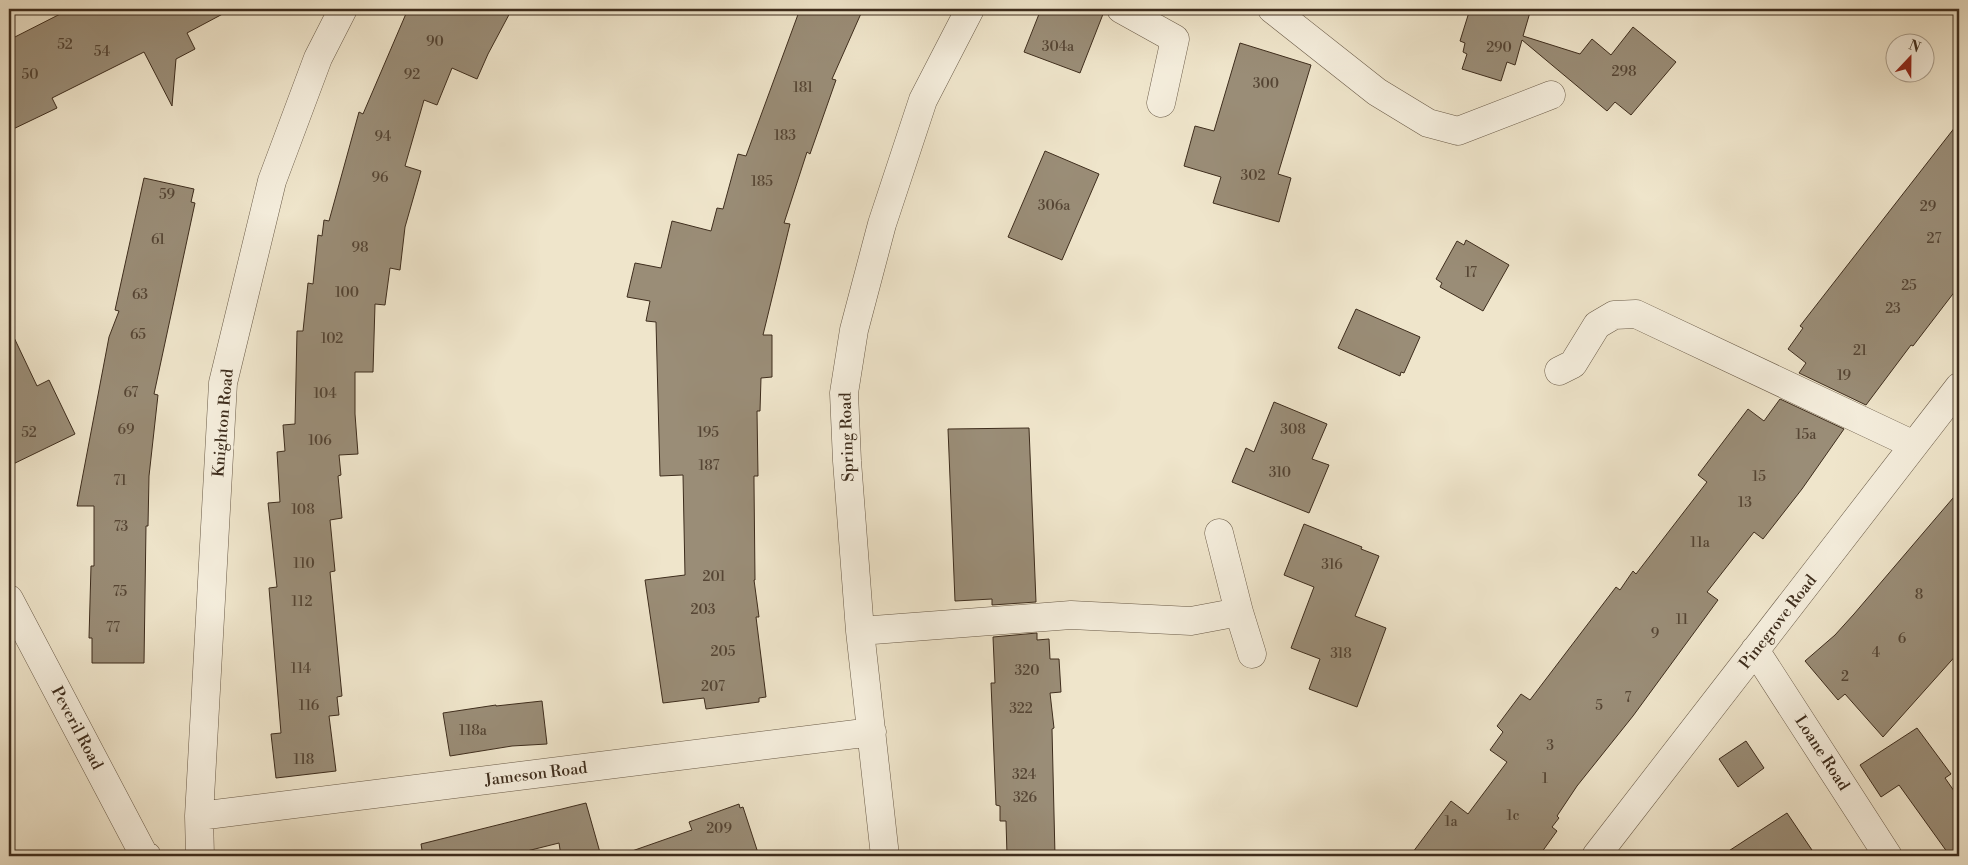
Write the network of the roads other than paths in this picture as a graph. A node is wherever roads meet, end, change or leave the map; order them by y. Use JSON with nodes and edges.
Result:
{"nodes":[{"id":1,"x":343,"y":9,"type":"edge"},
{"id":2,"x":970,"y":9,"type":"edge"},
{"id":3,"x":1121,"y":9,"type":"edge"},
{"id":4,"x":1272,"y":9,"type":"edge"},
{"id":5,"x":1551,"y":95,"type":"dead end"},
{"id":6,"x":1161,"y":103,"type":"dead end"},
{"id":7,"x":1558,"y":371,"type":"dead end"},
{"id":8,"x":1959,"y":387,"type":"edge"},
{"id":9,"x":1914,"y":445,"type":"junction"},
{"id":10,"x":1219,"y":534,"type":"dead end"},
{"id":11,"x":9,"y":599,"type":"edge"},
{"id":12,"x":1238,"y":612,"type":"junction"},
{"id":13,"x":860,"y":631,"type":"junction"},
{"id":14,"x":1755,"y":650,"type":"junction"},
{"id":15,"x":1252,"y":654,"type":"dead end"},
{"id":16,"x":872,"y":732,"type":"junction"},
{"id":17,"x":199,"y":816,"type":"junction"},
{"id":18,"x":147,"y":856,"type":"edge"},
{"id":19,"x":200,"y":856,"type":"edge"},
{"id":20,"x":885,"y":856,"type":"edge"},
{"id":21,"x":1596,"y":856,"type":"edge"},
{"id":22,"x":1888,"y":856,"type":"edge"}],
"edges":[{"from":1,"to":17,"type":"street","name":"Knighton Road"},
{"from":2,"to":13,"type":"street","name":"Spring Road"},
{"from":3,"to":6,"type":"street"},
{"from":4,"to":5,"type":"street"},
{"from":7,"to":9,"type":"street"},
{"from":8,"to":9,"type":"street","name":"Pinegrove Road"},
{"from":9,"to":14,"type":"street","name":"Pinegrove Road"},
{"from":10,"to":12,"type":"street"},
{"from":11,"to":18,"type":"street","name":"Peveril Road"},
{"from":12,"to":13,"type":"street"},
{"from":12,"to":15,"type":"street"},
{"from":13,"to":16,"type":"street","name":"Spring Road"},
{"from":14,"to":21,"type":"street","name":"Pinegrove Road"},
{"from":14,"to":22,"type":"street","name":"Loane Road"},
{"from":16,"to":17,"type":"street","name":"Jameson Road"},
{"from":16,"to":20,"type":"street","name":"Spring Road"},
{"from":17,"to":19,"type":"street","name":"Knighton Road"}]}
